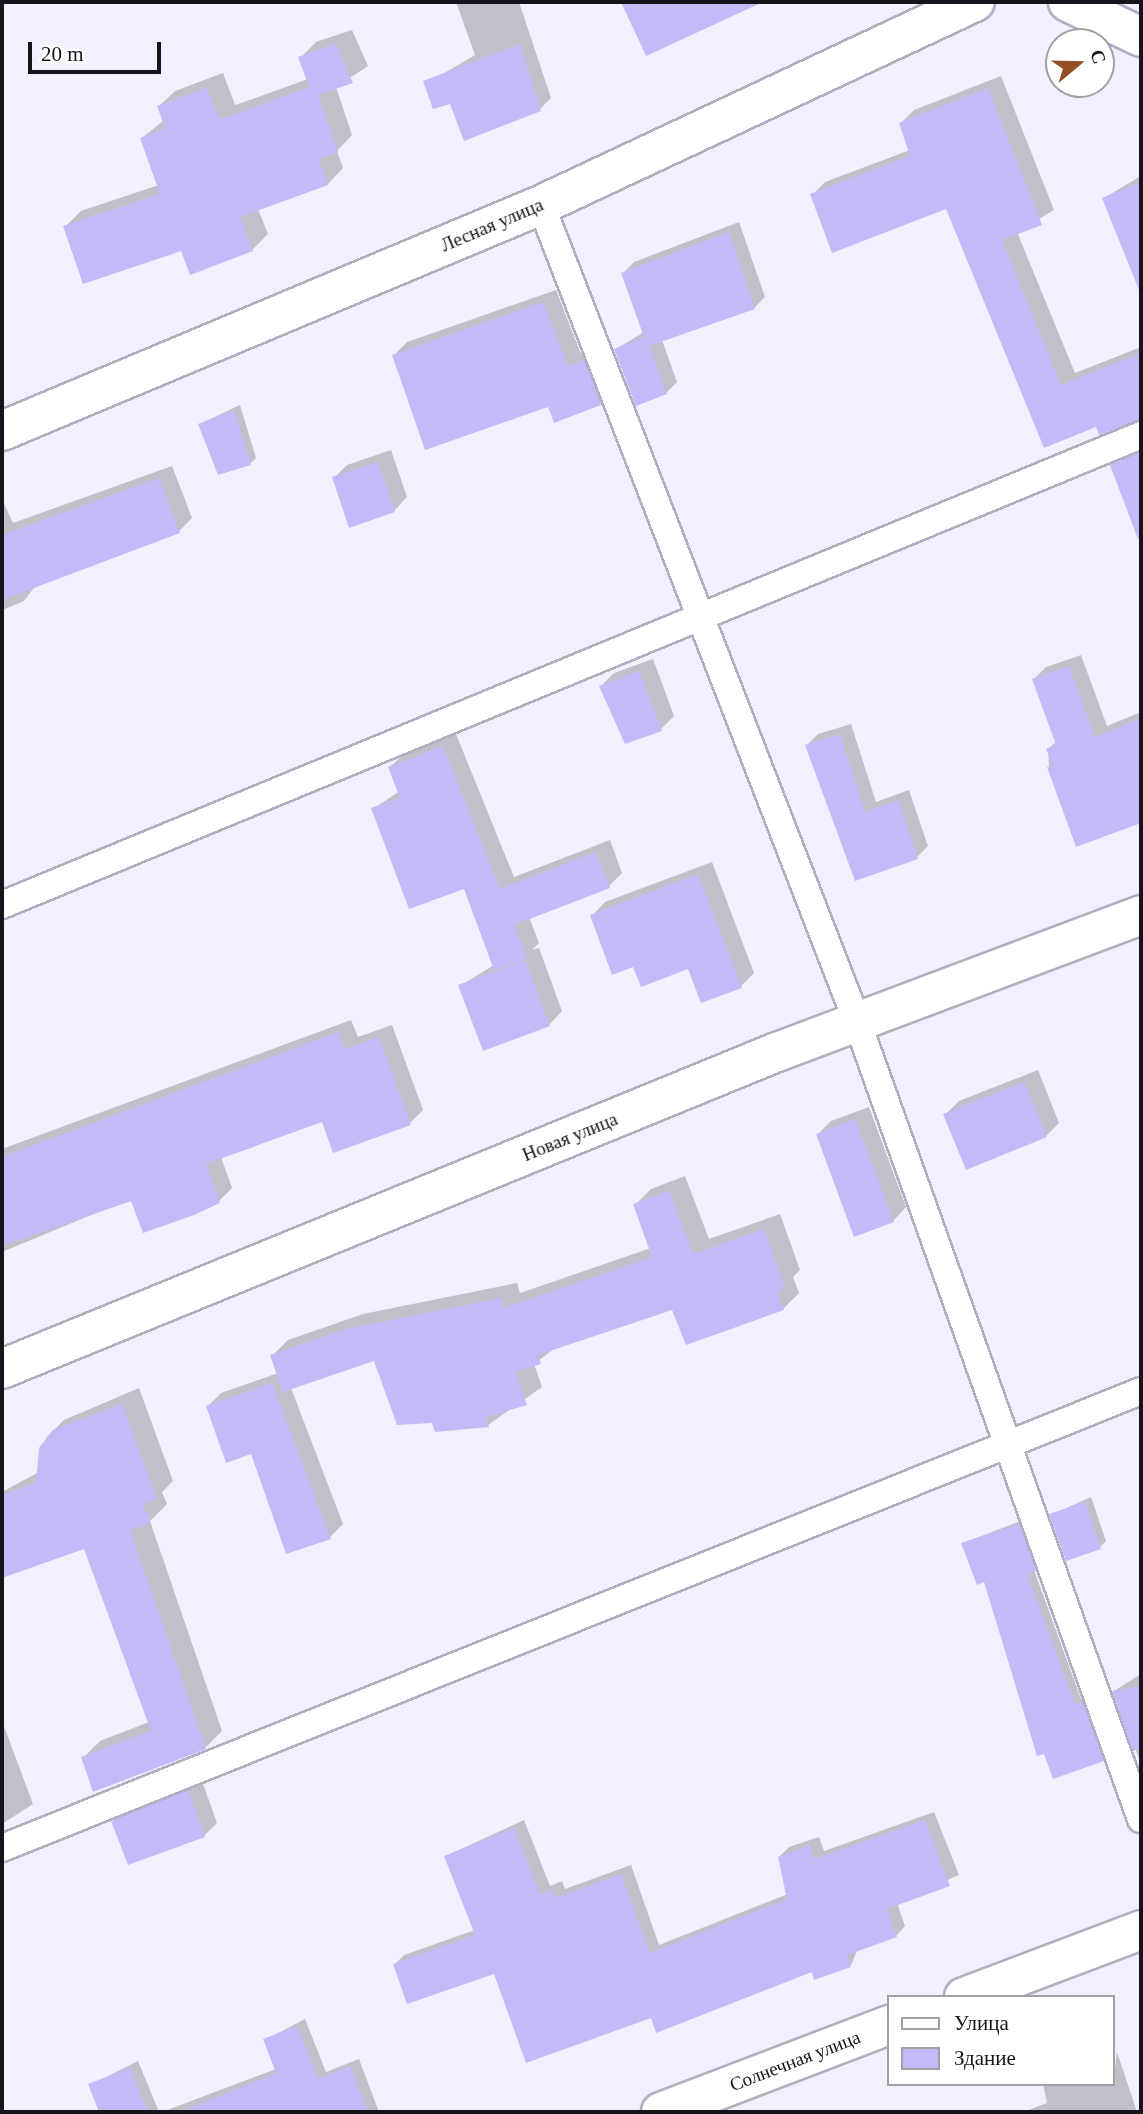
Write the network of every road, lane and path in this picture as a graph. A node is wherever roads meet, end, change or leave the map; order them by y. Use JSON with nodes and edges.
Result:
{"nodes":[{"id":1,"x":975,"y":2,"type":"edge"},
{"id":2,"x":1089,"y":7,"type":"edge"},
{"id":3,"x":1141,"y":37,"type":"edge"},
{"id":4,"x":541,"y":205,"type":"junction"},
{"id":5,"x":2,"y":431,"type":"edge"},
{"id":6,"x":1141,"y":435,"type":"edge"},
{"id":7,"x":704,"y":615,"type":"junction"},
{"id":8,"x":2,"y":905,"type":"edge"},
{"id":9,"x":1141,"y":915,"type":"edge"},
{"id":10,"x":858,"y":1024,"type":"junction"},
{"id":11,"x":2,"y":1369,"type":"edge"},
{"id":12,"x":1141,"y":1391,"type":"edge"},
{"id":13,"x":1009,"y":1446,"type":"junction"},
{"id":14,"x":1141,"y":1819,"type":"edge"},
{"id":15,"x":2,"y":1848,"type":"edge"},
{"id":16,"x":1141,"y":1930,"type":"edge"},
{"id":17,"x":969,"y":1995,"type":"edge"},
{"id":18,"x":888,"y":2025,"type":"edge"},
{"id":19,"x":661,"y":2112,"type":"edge"}],
"edges":[{"from":1,"to":4,"type":"street","name":"Лесная улица"},
{"from":2,"to":3,"type":"street"},
{"from":4,"to":5,"type":"street","name":"Лесная улица"},
{"from":4,"to":7,"type":"lane"},
{"from":6,"to":7,"type":"lane"},
{"from":7,"to":8,"type":"lane"},
{"from":7,"to":10,"type":"lane"},
{"from":9,"to":10,"type":"street","name":"Новая улица"},
{"from":10,"to":11,"type":"street","name":"Новая улица"},
{"from":10,"to":13,"type":"lane"},
{"from":12,"to":13,"type":"lane"},
{"from":13,"to":14,"type":"lane"},
{"from":13,"to":15,"type":"lane"},
{"from":16,"to":17,"type":"street"},
{"from":18,"to":19,"type":"street","name":"Солнечная улица"}]}
